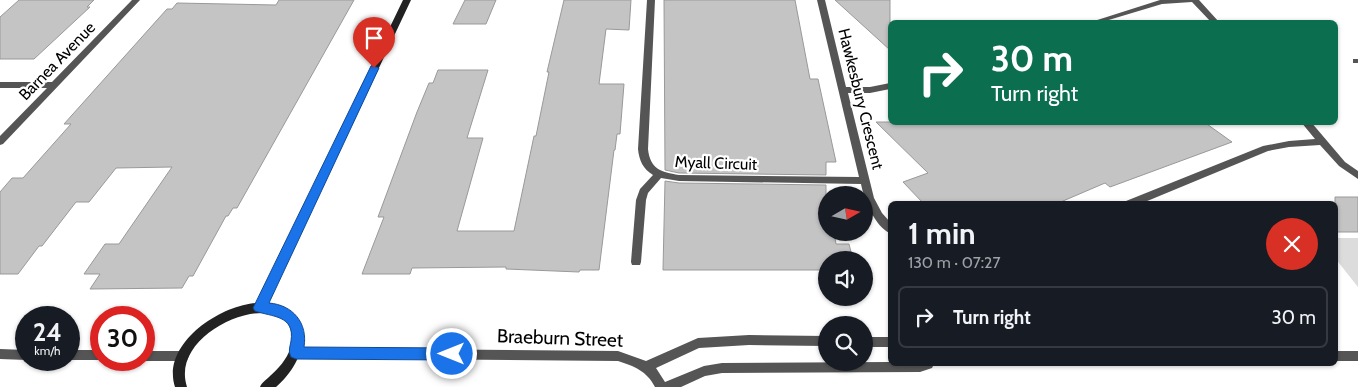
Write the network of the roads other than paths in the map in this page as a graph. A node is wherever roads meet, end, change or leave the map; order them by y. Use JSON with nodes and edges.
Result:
{"nodes":[{"id":1,"x":136,"y":0,"type":"edge"},
{"id":2,"x":407,"y":0,"type":"edge"},
{"id":3,"x":651,"y":0,"type":"edge"},
{"id":4,"x":821,"y":0,"type":"edge"},
{"id":5,"x":1194,"y":0,"type":"edge"},
{"id":6,"x":1102,"y":20,"type":"edge"},
{"id":7,"x":1213,"y":20,"type":"edge"},
{"id":8,"x":0,"y":85,"type":"edge"},
{"id":9,"x":54,"y":85,"type":"junction"},
{"id":10,"x":888,"y":86,"type":"edge"},
{"id":11,"x":843,"y":90,"type":"junction"},
{"id":12,"x":1307,"y":125,"type":"edge"},
{"id":13,"x":0,"y":142,"type":"edge"},
{"id":14,"x":1322,"y":142,"type":"junction"},
{"id":15,"x":659,"y":174,"type":"junction"},
{"id":16,"x":1358,"y":176,"type":"edge"},
{"id":17,"x":865,"y":181,"type":"junction"},
{"id":18,"x":1137,"y":201,"type":"edge"},
{"id":19,"x":888,"y":226,"type":"edge"},
{"id":20,"x":636,"y":262,"type":"dead end"},
{"id":21,"x":260,"y":308,"type":"junction"},
{"id":22,"x":818,"y":341,"type":"edge"},
{"id":23,"x":873,"y":342,"type":"edge"},
{"id":24,"x":888,"y":342,"type":"edge"},
{"id":25,"x":296,"y":353,"type":"junction"},
{"id":26,"x":0,"y":354,"type":"edge"},
{"id":27,"x":15,"y":354,"type":"edge"},
{"id":28,"x":155,"y":356,"type":"edge"},
{"id":29,"x":183,"y":356,"type":"junction"},
{"id":30,"x":1338,"y":356,"type":"edge"},
{"id":31,"x":1358,"y":356,"type":"edge"},
{"id":32,"x":647,"y":366,"type":"junction"},
{"id":33,"x":923,"y":366,"type":"edge"},
{"id":34,"x":181,"y":387,"type":"edge"},
{"id":35,"x":266,"y":387,"type":"edge"},
{"id":36,"x":661,"y":387,"type":"edge"},
{"id":37,"x":667,"y":387,"type":"edge"}],
"edges":[{"from":1,"to":9,"type":"street","name":"Barnea Avenue"},
{"from":2,"to":21,"type":"street"},
{"from":3,"to":15,"type":"street","name":"Myall Circuit"},
{"from":4,"to":11,"type":"street","name":"Hawkesbury Crescent"},
{"from":5,"to":6,"type":"street"},
{"from":5,"to":7,"type":"street"},
{"from":8,"to":9,"type":"street"},
{"from":9,"to":13,"type":"street","name":"Barnea Avenue"},
{"from":10,"to":11,"type":"street"},
{"from":11,"to":17,"type":"street","name":"Hawkesbury Crescent"},
{"from":12,"to":14,"type":"street"},
{"from":14,"to":16,"type":"street"},
{"from":14,"to":18,"type":"street"},
{"from":15,"to":17,"type":"street","name":"Myall Circuit"},
{"from":15,"to":20,"type":"street"},
{"from":17,"to":19,"type":"street","name":"Hawkesbury Crescent"},
{"from":21,"to":25,"type":"street"},
{"from":21,"to":29,"type":"street"},
{"from":22,"to":32,"type":"street"},
{"from":23,"to":24,"type":"street"},
{"from":25,"to":32,"type":"street","name":"Braeburn Street"},
{"from":25,"to":35,"type":"street"},
{"from":26,"to":27,"type":"street"},
{"from":28,"to":29,"type":"street"},
{"from":29,"to":34,"type":"street"},
{"from":30,"to":31,"type":"street"},
{"from":32,"to":36,"type":"street"},
{"from":33,"to":37,"type":"street"}]}
